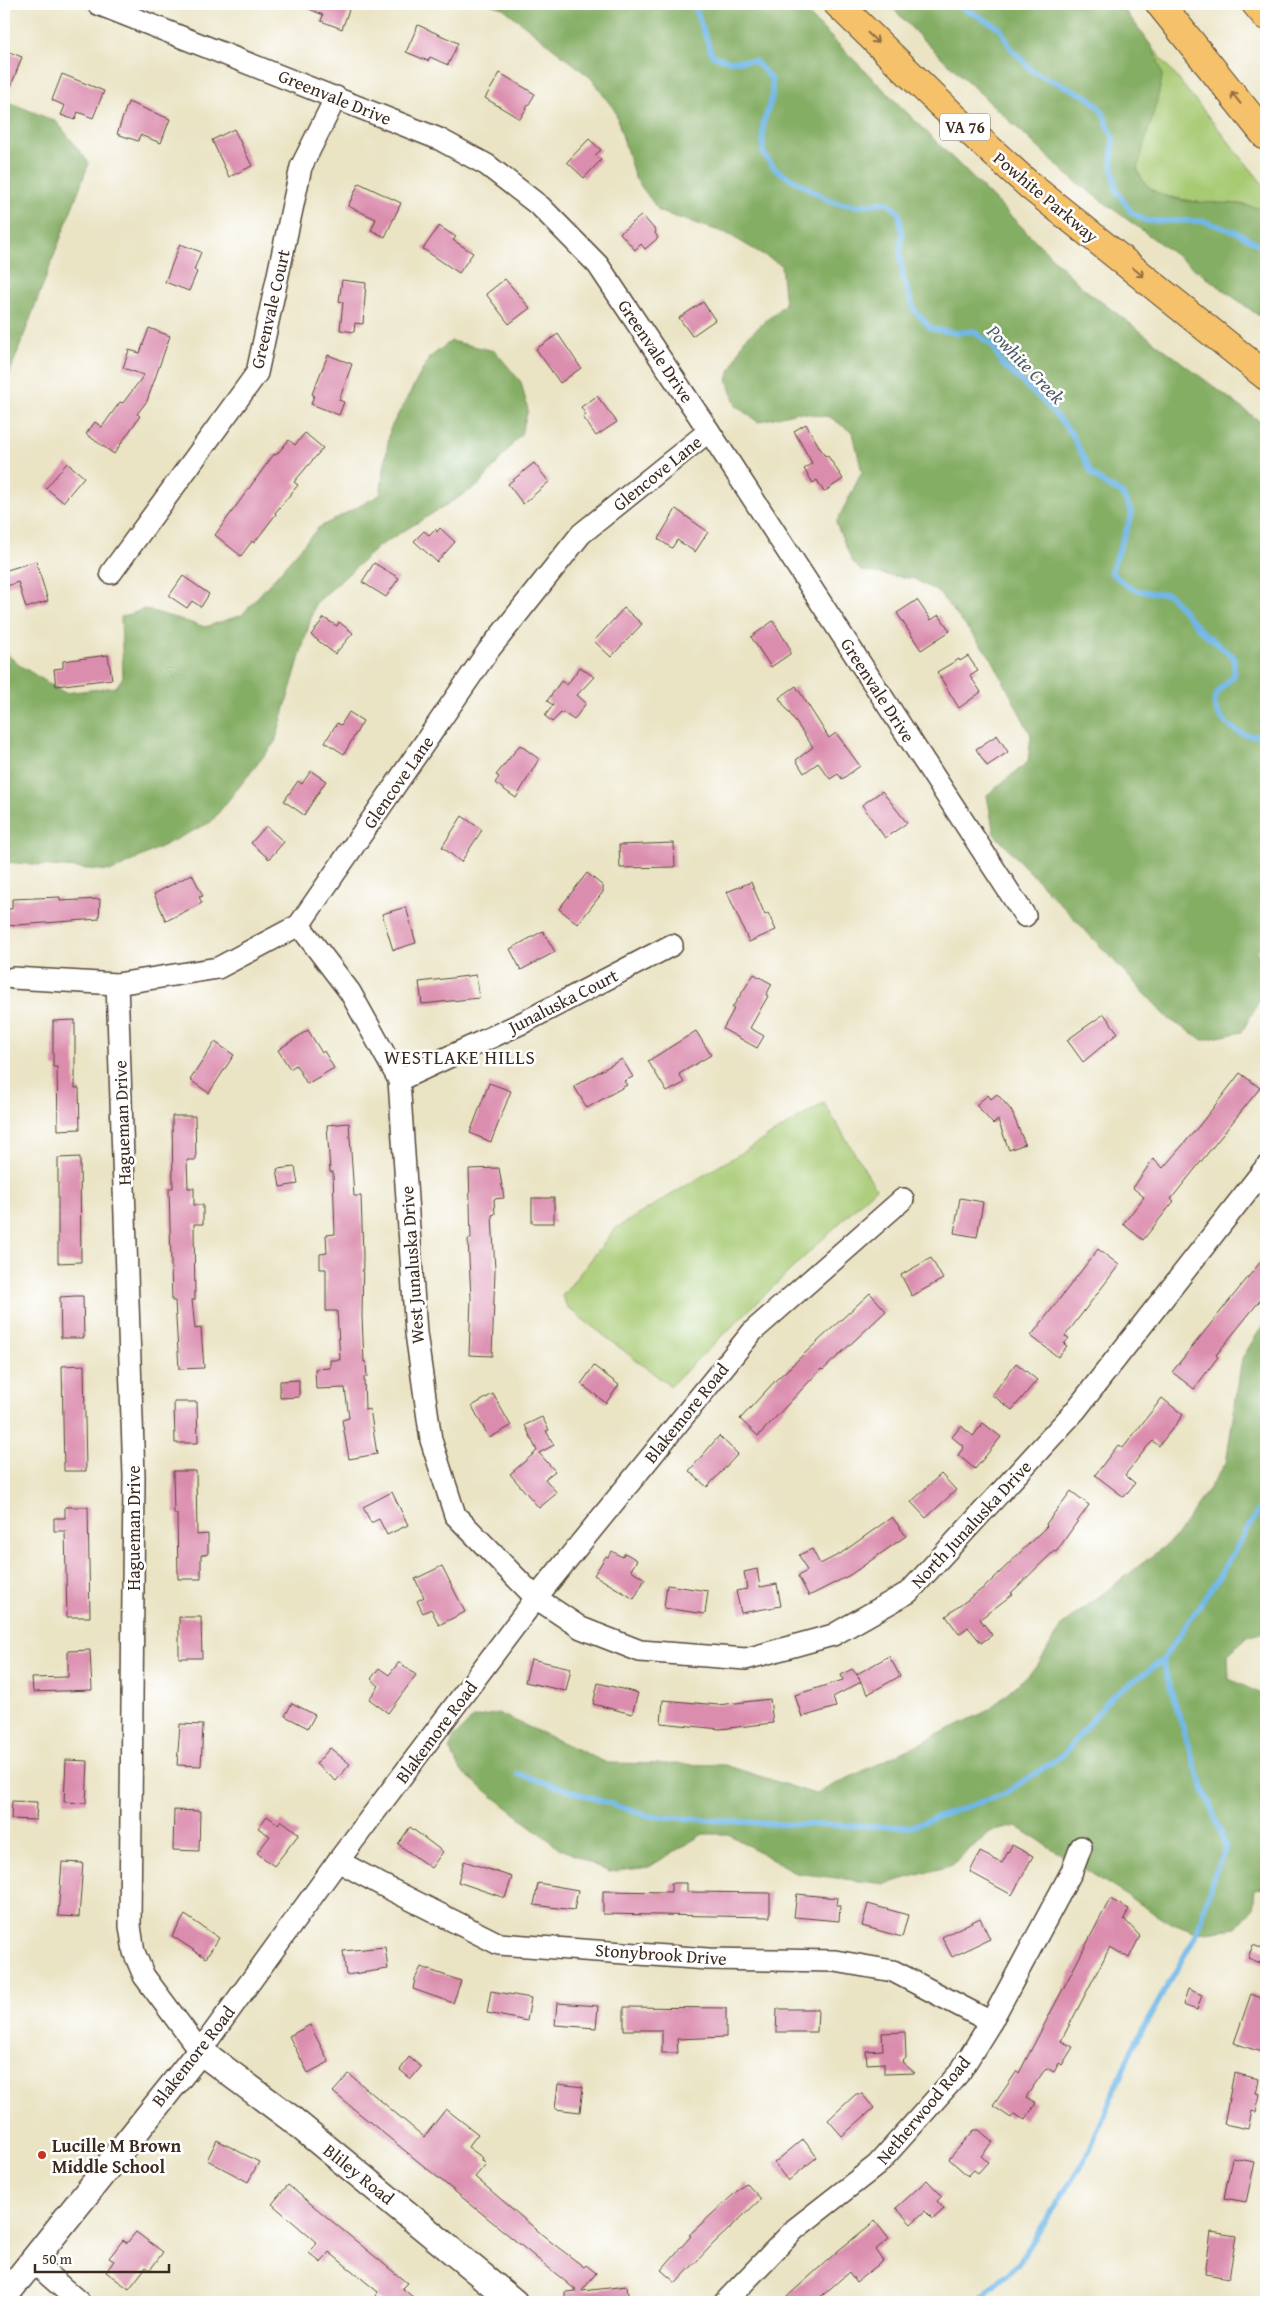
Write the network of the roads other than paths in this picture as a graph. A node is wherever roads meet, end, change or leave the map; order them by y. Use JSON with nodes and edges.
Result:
{"nodes":[{"id":1,"x":98,"y":4,"type":"edge"},
{"id":2,"x":838,"y":4,"type":"edge"},
{"id":3,"x":1160,"y":4,"type":"edge"},
{"id":4,"x":1256,"y":4,"type":"edge"},
{"id":5,"x":1266,"y":16,"type":"edge"},
{"id":6,"x":336,"y":97,"type":"junction"},
{"id":7,"x":1266,"y":136,"type":"edge"},
{"id":8,"x":1266,"y":376,"type":"edge"},
{"id":9,"x":709,"y":431,"type":"junction"},
{"id":10,"x":111,"y":573,"type":"dead end"},
{"id":11,"x":1026,"y":916,"type":"dead end"},
{"id":12,"x":299,"y":925,"type":"junction"},
{"id":13,"x":672,"y":945,"type":"dead end"},
{"id":14,"x":13,"y":978,"type":"dead end"},
{"id":15,"x":117,"y":984,"type":"junction"},
{"id":16,"x":399,"y":1080,"type":"junction"},
{"id":17,"x":1266,"y":1167,"type":"edge"},
{"id":18,"x":903,"y":1198,"type":"dead end"},
{"id":19,"x":536,"y":1598,"type":"junction"},
{"id":20,"x":1081,"y":1847,"type":"dead end"},
{"id":21,"x":338,"y":1861,"type":"junction"},
{"id":22,"x":991,"y":2022,"type":"junction"},
{"id":23,"x":200,"y":2051,"type":"junction"},
{"id":24,"x":32,"y":2261,"type":"junction"},
{"id":25,"x":4,"y":2297,"type":"edge"},
{"id":26,"x":78,"y":2302,"type":"edge"},
{"id":27,"x":514,"y":2302,"type":"edge"},
{"id":28,"x":725,"y":2302,"type":"edge"}],
"edges":[{"from":1,"to":6,"type":"street","name":"Greenvale Drive"},
{"from":2,"to":8,"type":"highway","name":"Powhite Parkway","number":"VA 76","one_way":true},
{"from":7,"to":3,"type":"highway","one_way":true},
{"from":4,"to":5,"type":"highway"},
{"from":6,"to":9,"type":"street","name":"Greenvale Drive"},
{"from":6,"to":10,"type":"street","name":"Greenvale Court"},
{"from":9,"to":11,"type":"street","name":"Greenvale Drive"},
{"from":9,"to":12,"type":"street","name":"Glencove Lane"},
{"from":12,"to":15,"type":"street","name":"Glencove Lane"},
{"from":12,"to":16,"type":"street","name":"West Junaluska Drive"},
{"from":13,"to":16,"type":"street","name":"Junaluska Court"},
{"from":14,"to":15,"type":"street","name":"Glencove Lane"},
{"from":15,"to":23,"type":"street","name":"Hagueman Drive"},
{"from":16,"to":19,"type":"street","name":"West Junaluska Drive"},
{"from":17,"to":19,"type":"street","name":"North Junaluska Drive"},
{"from":18,"to":19,"type":"street","name":"Blakemore Road"},
{"from":19,"to":21,"type":"street","name":"Blakemore Road"},
{"from":20,"to":22,"type":"street","name":"Netherwood Road"},
{"from":21,"to":22,"type":"street","name":"Stonybrook Drive"},
{"from":21,"to":23,"type":"street","name":"Blakemore Road"},
{"from":22,"to":28,"type":"street","name":"Netherwood Road"},
{"from":23,"to":24,"type":"street","name":"Blakemore Road"},
{"from":23,"to":27,"type":"street","name":"Bliley Road"},
{"from":24,"to":25,"type":"street","name":"Blakemore Road"},
{"from":24,"to":26,"type":"street"}]}
